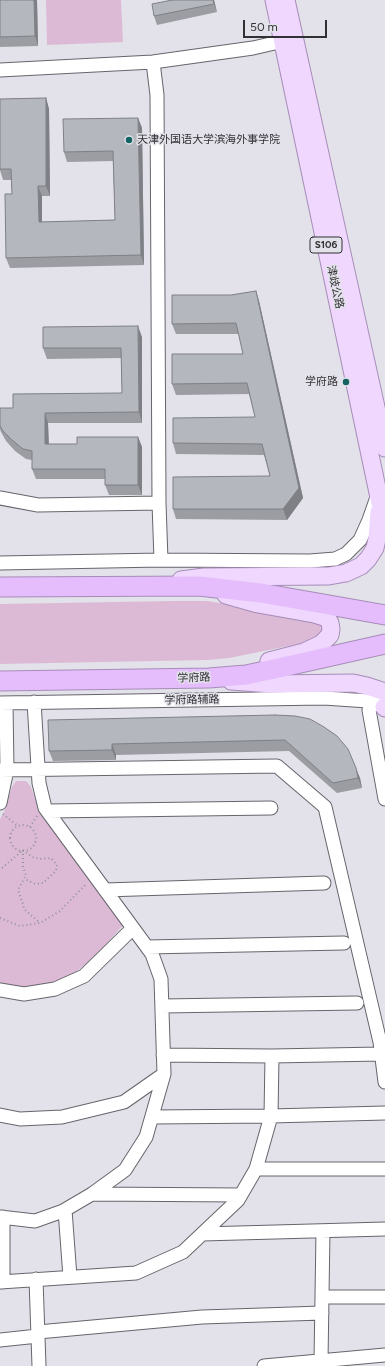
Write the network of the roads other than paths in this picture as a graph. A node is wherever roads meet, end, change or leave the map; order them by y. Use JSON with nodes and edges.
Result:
{"nodes":[{"id":1,"x":274,"y":0,"type":"edge"},
{"id":2,"x":286,"y":0,"type":"edge"},
{"id":3,"x":289,"y":39,"type":"junction"},
{"id":4,"x":153,"y":62,"type":"junction"},
{"id":5,"x":0,"y":70,"type":"edge"},
{"id":6,"x":385,"y":448,"type":"edge"},
{"id":7,"x":378,"y":490,"type":"junction"},
{"id":8,"x":0,"y":498,"type":"edge"},
{"id":9,"x":159,"y":503,"type":"junction"},
{"id":10,"x":385,"y":526,"type":"edge"},
{"id":11,"x":161,"y":560,"type":"junction"},
{"id":12,"x":0,"y":562,"type":"edge"},
{"id":13,"x":151,"y":585,"type":"junction"},
{"id":14,"x":199,"y":586,"type":"junction"},
{"id":15,"x":0,"y":587,"type":"edge"},
{"id":16,"x":385,"y":615,"type":"edge"},
{"id":17,"x":385,"y":644,"type":"edge"},
{"id":18,"x":209,"y":678,"type":"junction"},
{"id":19,"x":0,"y":681,"type":"edge"},
{"id":20,"x":34,"y":702,"type":"junction"},
{"id":21,"x":3,"y":703,"type":"edge"},
{"id":22,"x":381,"y":704,"type":"edge"},
{"id":23,"x":38,"y":769,"type":"junction"},
{"id":24,"x":4,"y":770,"type":"edge"},
{"id":25,"x":385,"y":799,"type":"edge"},
{"id":26,"x":0,"y":803,"type":"edge"},
{"id":27,"x":271,"y":808,"type":"dead end"},
{"id":28,"x":48,"y":811,"type":"junction"},
{"id":29,"x":324,"y":883,"type":"dead end"},
{"id":30,"x":104,"y":890,"type":"junction"},
{"id":31,"x":133,"y":928,"type":"junction"},
{"id":32,"x":344,"y":943,"type":"dead end"},
{"id":33,"x":147,"y":947,"type":"junction"},
{"id":34,"x":0,"y":990,"type":"edge"},
{"id":35,"x":357,"y":1003,"type":"dead end"},
{"id":36,"x":162,"y":1006,"type":"junction"},
{"id":37,"x":381,"y":1054,"type":"junction"},
{"id":38,"x":163,"y":1055,"type":"junction"},
{"id":39,"x":272,"y":1056,"type":"junction"},
{"id":40,"x":164,"y":1074,"type":"junction"},
{"id":41,"x":385,"y":1082,"type":"edge"},
{"id":42,"x":385,"y":1113,"type":"edge"},
{"id":43,"x":0,"y":1115,"type":"edge"},
{"id":44,"x":271,"y":1116,"type":"junction"},
{"id":45,"x":152,"y":1117,"type":"junction"},
{"id":46,"x":256,"y":1169,"type":"junction"},
{"id":47,"x":385,"y":1169,"type":"edge"},
{"id":48,"x":92,"y":1194,"type":"junction"},
{"id":49,"x":241,"y":1195,"type":"junction"},
{"id":50,"x":65,"y":1210,"type":"junction"},
{"id":51,"x":2,"y":1217,"type":"edge"},
{"id":52,"x":385,"y":1229,"type":"edge"},
{"id":53,"x":323,"y":1231,"type":"junction"},
{"id":54,"x":202,"y":1234,"type":"junction"},
{"id":55,"x":70,"y":1277,"type":"junction"},
{"id":56,"x":36,"y":1279,"type":"junction"},
{"id":57,"x":2,"y":1282,"type":"edge"},
{"id":58,"x":322,"y":1297,"type":"junction"},
{"id":59,"x":385,"y":1297,"type":"edge"},
{"id":60,"x":322,"y":1313,"type":"junction"},
{"id":61,"x":38,"y":1334,"type":"junction"},
{"id":62,"x":0,"y":1340,"type":"edge"},
{"id":63,"x":385,"y":1355,"type":"edge"},
{"id":64,"x":322,"y":1361,"type":"junction"},
{"id":65,"x":39,"y":1366,"type":"edge"},
{"id":66,"x":264,"y":1366,"type":"edge"}],
"edges":[{"from":1,"to":3,"type":"main road","name":"津歧公路","number":"S106"},
{"from":2,"to":3,"type":"main road","name":"津歧公路","number":"S106"},
{"from":3,"to":4,"type":"street"},
{"from":3,"to":6,"type":"main road","name":"津歧公路","number":"S106"},
{"from":3,"to":7,"type":"main road","name":"津歧公路","number":"S106"},
{"from":4,"to":5,"type":"street"},
{"from":4,"to":9,"type":"street"},
{"from":7,"to":10,"type":"main road","name":"津歧公路","number":"S106"},
{"from":7,"to":11,"type":"street"},
{"from":7,"to":13,"type":"main road"},
{"from":8,"to":9,"type":"street"},
{"from":9,"to":11,"type":"street"},
{"from":11,"to":12,"type":"street"},
{"from":13,"to":14,"type":"highway"},
{"from":13,"to":15,"type":"highway"},
{"from":14,"to":16,"type":"highway"},
{"from":14,"to":18,"type":"main road"},
{"from":17,"to":18,"type":"highway","name":"学府路"},
{"from":18,"to":19,"type":"highway","name":"学府路"},
{"from":18,"to":22,"type":"main road"},
{"from":20,"to":21,"type":"street","name":"学府路辅路"},
{"from":20,"to":22,"type":"street","name":"学府路辅路"},
{"from":20,"to":23,"type":"street"},
{"from":21,"to":24,"type":"street"},
{"from":22,"to":25,"type":"street"},
{"from":23,"to":24,"type":"street"},
{"from":23,"to":28,"type":"street"},
{"from":23,"to":37,"type":"street"},
{"from":24,"to":26,"type":"street"},
{"from":27,"to":28,"type":"street"},
{"from":28,"to":30,"type":"street"},
{"from":29,"to":30,"type":"street"},
{"from":30,"to":31,"type":"street"},
{"from":31,"to":33,"type":"street"},
{"from":31,"to":34,"type":"street"},
{"from":32,"to":33,"type":"street"},
{"from":33,"to":36,"type":"street"},
{"from":35,"to":36,"type":"street"},
{"from":36,"to":38,"type":"street"},
{"from":37,"to":39,"type":"street"},
{"from":37,"to":41,"type":"street"},
{"from":38,"to":39,"type":"street"},
{"from":38,"to":40,"type":"street"},
{"from":39,"to":44,"type":"street"},
{"from":40,"to":43,"type":"street"},
{"from":40,"to":45,"type":"street"},
{"from":42,"to":44,"type":"street"},
{"from":44,"to":45,"type":"street"},
{"from":44,"to":46,"type":"street"},
{"from":45,"to":48,"type":"street"},
{"from":46,"to":47,"type":"street"},
{"from":46,"to":49,"type":"street"},
{"from":48,"to":49,"type":"street"},
{"from":48,"to":50,"type":"street"},
{"from":49,"to":54,"type":"street"},
{"from":50,"to":51,"type":"street"},
{"from":50,"to":55,"type":"street"},
{"from":51,"to":57,"type":"street"},
{"from":52,"to":53,"type":"street"},
{"from":53,"to":54,"type":"street"},
{"from":53,"to":58,"type":"street"},
{"from":54,"to":55,"type":"street"},
{"from":55,"to":56,"type":"street"},
{"from":56,"to":57,"type":"street"},
{"from":56,"to":61,"type":"street"},
{"from":58,"to":59,"type":"street"},
{"from":58,"to":60,"type":"street"},
{"from":60,"to":61,"type":"street"},
{"from":60,"to":64,"type":"street"},
{"from":61,"to":62,"type":"street"},
{"from":61,"to":65,"type":"street"},
{"from":63,"to":64,"type":"street"},
{"from":64,"to":66,"type":"street"}]}
